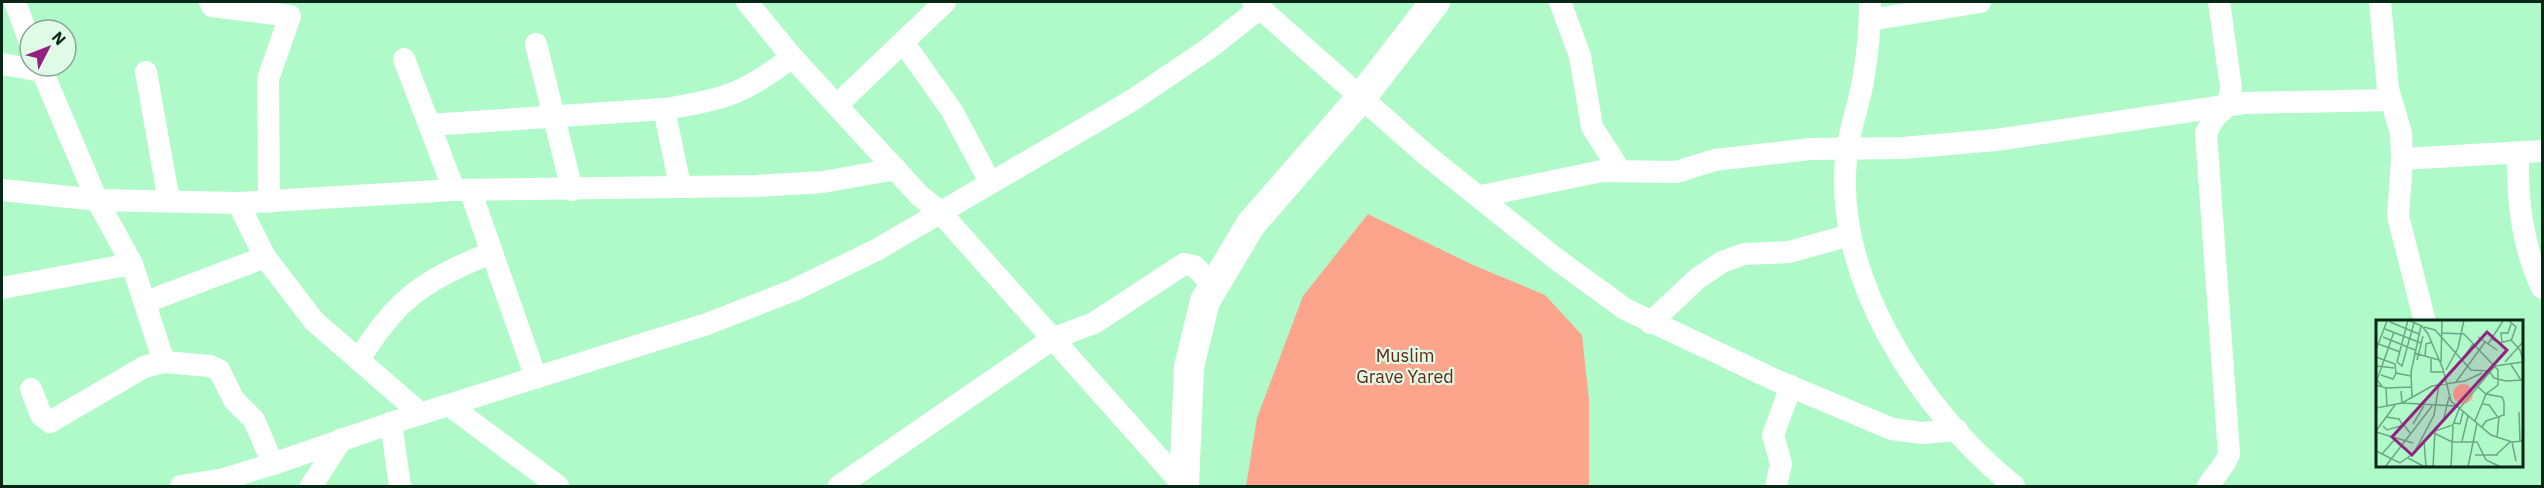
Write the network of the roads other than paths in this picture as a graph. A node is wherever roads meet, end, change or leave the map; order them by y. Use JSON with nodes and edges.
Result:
{"nodes":[{"id":1,"x":15,"y":2,"type":"edge"},
{"id":2,"x":210,"y":2,"type":"edge"},
{"id":3,"x":945,"y":2,"type":"edge"},
{"id":4,"x":1435,"y":2,"type":"edge"},
{"id":5,"x":1560,"y":2,"type":"edge"},
{"id":6,"x":1980,"y":2,"type":"edge"},
{"id":7,"x":2219,"y":2,"type":"edge"},
{"id":8,"x":2379,"y":2,"type":"edge"},
{"id":9,"x":750,"y":3,"type":"edge"},
{"id":10,"x":1257,"y":5,"type":"edge"},
{"id":11,"x":276,"y":8,"type":"edge"},
{"id":12,"x":1870,"y":10,"type":"edge"},
{"id":13,"x":21,"y":18,"type":"edge"},
{"id":14,"x":903,"y":42,"type":"junction"},
{"id":15,"x":536,"y":44,"type":"dead end"},
{"id":16,"x":792,"y":57,"type":"junction"},
{"id":17,"x":404,"y":59,"type":"dead end"},
{"id":18,"x":2,"y":64,"type":"edge"},
{"id":19,"x":18,"y":66,"type":"edge"},
{"id":20,"x":146,"y":72,"type":"dead end"},
{"id":21,"x":45,"y":78,"type":"edge"},
{"id":22,"x":1360,"y":99,"type":"junction"},
{"id":23,"x":2391,"y":100,"type":"junction"},
{"id":24,"x":838,"y":104,"type":"junction"},
{"id":25,"x":2228,"y":105,"type":"junction"},
{"id":26,"x":664,"y":109,"type":"junction"},
{"id":27,"x":556,"y":116,"type":"junction"},
{"id":28,"x":429,"y":124,"type":"junction"},
{"id":29,"x":1848,"y":148,"type":"junction"},
{"id":30,"x":2542,"y":151,"type":"edge"},
{"id":31,"x":2517,"y":153,"type":"junction"},
{"id":32,"x":2402,"y":159,"type":"junction"},
{"id":33,"x":1619,"y":169,"type":"junction"},
{"id":34,"x":896,"y":170,"type":"junction"},
{"id":35,"x":990,"y":182,"type":"junction"},
{"id":36,"x":680,"y":186,"type":"junction"},
{"id":37,"x":2,"y":190,"type":"edge"},
{"id":38,"x":462,"y":190,"type":"junction"},
{"id":39,"x":572,"y":190,"type":"junction"},
{"id":40,"x":1480,"y":196,"type":"junction"},
{"id":41,"x":97,"y":200,"type":"junction"},
{"id":42,"x":169,"y":201,"type":"junction"},
{"id":43,"x":269,"y":202,"type":"junction"},
{"id":44,"x":238,"y":203,"type":"junction"},
{"id":45,"x":939,"y":211,"type":"junction"},
{"id":46,"x":1850,"y":235,"type":"junction"},
{"id":47,"x":491,"y":253,"type":"junction"},
{"id":48,"x":265,"y":257,"type":"junction"},
{"id":49,"x":132,"y":264,"type":"junction"},
{"id":50,"x":1214,"y":286,"type":"junction"},
{"id":51,"x":2,"y":288,"type":"edge"},
{"id":52,"x":2542,"y":288,"type":"edge"},
{"id":53,"x":146,"y":302,"type":"junction"},
{"id":54,"x":2425,"y":320,"type":"edge"},
{"id":55,"x":1650,"y":323,"type":"junction"},
{"id":56,"x":1054,"y":338,"type":"junction"},
{"id":57,"x":359,"y":360,"type":"junction"},
{"id":58,"x":164,"y":362,"type":"junction"},
{"id":59,"x":536,"y":378,"type":"junction"},
{"id":60,"x":1791,"y":387,"type":"junction"},
{"id":61,"x":31,"y":389,"type":"dead end"},
{"id":62,"x":450,"y":406,"type":"junction"},
{"id":63,"x":421,"y":414,"type":"junction"},
{"id":64,"x":391,"y":423,"type":"junction"},
{"id":65,"x":1957,"y":430,"type":"junction"},
{"id":66,"x":342,"y":439,"type":"junction"},
{"id":67,"x":273,"y":464,"type":"junction"},
{"id":68,"x":181,"y":486,"type":"edge"},
{"id":69,"x":311,"y":486,"type":"edge"},
{"id":70,"x":400,"y":486,"type":"edge"},
{"id":71,"x":558,"y":486,"type":"edge"},
{"id":72,"x":839,"y":486,"type":"edge"},
{"id":73,"x":1184,"y":486,"type":"edge"},
{"id":74,"x":1776,"y":486,"type":"edge"},
{"id":75,"x":2014,"y":486,"type":"edge"},
{"id":76,"x":2208,"y":486,"type":"edge"}],
"edges":[{"from":1,"to":13,"type":"street"},
{"from":2,"to":11,"type":"street"},
{"from":3,"to":14,"type":"street"},
{"from":4,"to":22,"type":"main road"},
{"from":5,"to":33,"type":"street"},
{"from":6,"to":12,"type":"street"},
{"from":7,"to":25,"type":"street"},
{"from":8,"to":23,"type":"street"},
{"from":9,"to":16,"type":"street"},
{"from":10,"to":22,"type":"street"},
{"from":10,"to":35,"type":"street"},
{"from":11,"to":43,"type":"street"},
{"from":12,"to":29,"type":"street"},
{"from":14,"to":24,"type":"street"},
{"from":14,"to":35,"type":"street"},
{"from":15,"to":27,"type":"street"},
{"from":16,"to":24,"type":"street"},
{"from":16,"to":26,"type":"street"},
{"from":17,"to":28,"type":"street"},
{"from":18,"to":19,"type":"street"},
{"from":20,"to":42,"type":"street"},
{"from":21,"to":41,"type":"street"},
{"from":22,"to":40,"type":"street"},
{"from":22,"to":50,"type":"main road"},
{"from":23,"to":25,"type":"street"},
{"from":23,"to":32,"type":"street"},
{"from":24,"to":34,"type":"street"},
{"from":25,"to":29,"type":"street"},
{"from":25,"to":76,"type":"street"},
{"from":26,"to":27,"type":"street"},
{"from":26,"to":36,"type":"street"},
{"from":27,"to":28,"type":"street"},
{"from":27,"to":39,"type":"street"},
{"from":28,"to":38,"type":"street"},
{"from":29,"to":33,"type":"street"},
{"from":29,"to":46,"type":"street"},
{"from":30,"to":31,"type":"street"},
{"from":31,"to":32,"type":"street"},
{"from":31,"to":52,"type":"street"},
{"from":32,"to":54,"type":"street"},
{"from":33,"to":40,"type":"street"},
{"from":34,"to":36,"type":"street"},
{"from":34,"to":45,"type":"street"},
{"from":35,"to":45,"type":"street"},
{"from":36,"to":39,"type":"street"},
{"from":37,"to":41,"type":"street"},
{"from":38,"to":39,"type":"street"},
{"from":38,"to":43,"type":"street"},
{"from":38,"to":47,"type":"street"},
{"from":40,"to":55,"type":"street"},
{"from":41,"to":42,"type":"street"},
{"from":41,"to":49,"type":"street"},
{"from":42,"to":44,"type":"street"},
{"from":43,"to":44,"type":"street"},
{"from":44,"to":48,"type":"street"},
{"from":45,"to":56,"type":"street"},
{"from":45,"to":59,"type":"street"},
{"from":46,"to":55,"type":"street"},
{"from":46,"to":65,"type":"street"},
{"from":47,"to":57,"type":"street"},
{"from":47,"to":59,"type":"street"},
{"from":48,"to":53,"type":"street"},
{"from":48,"to":57,"type":"street"},
{"from":49,"to":51,"type":"street"},
{"from":49,"to":53,"type":"street"},
{"from":50,"to":56,"type":"street"},
{"from":50,"to":73,"type":"main road"},
{"from":53,"to":58,"type":"street"},
{"from":55,"to":60,"type":"street"},
{"from":56,"to":72,"type":"street"},
{"from":56,"to":73,"type":"street"},
{"from":57,"to":63,"type":"street"},
{"from":58,"to":61,"type":"street"},
{"from":58,"to":67,"type":"street"},
{"from":59,"to":62,"type":"street"},
{"from":60,"to":65,"type":"street"},
{"from":60,"to":74,"type":"street"},
{"from":62,"to":63,"type":"street"},
{"from":62,"to":71,"type":"street"},
{"from":63,"to":64,"type":"street"},
{"from":64,"to":66,"type":"street"},
{"from":64,"to":70,"type":"street"},
{"from":65,"to":75,"type":"street"},
{"from":66,"to":67,"type":"street"},
{"from":66,"to":69,"type":"street"},
{"from":67,"to":68,"type":"street"}]}
